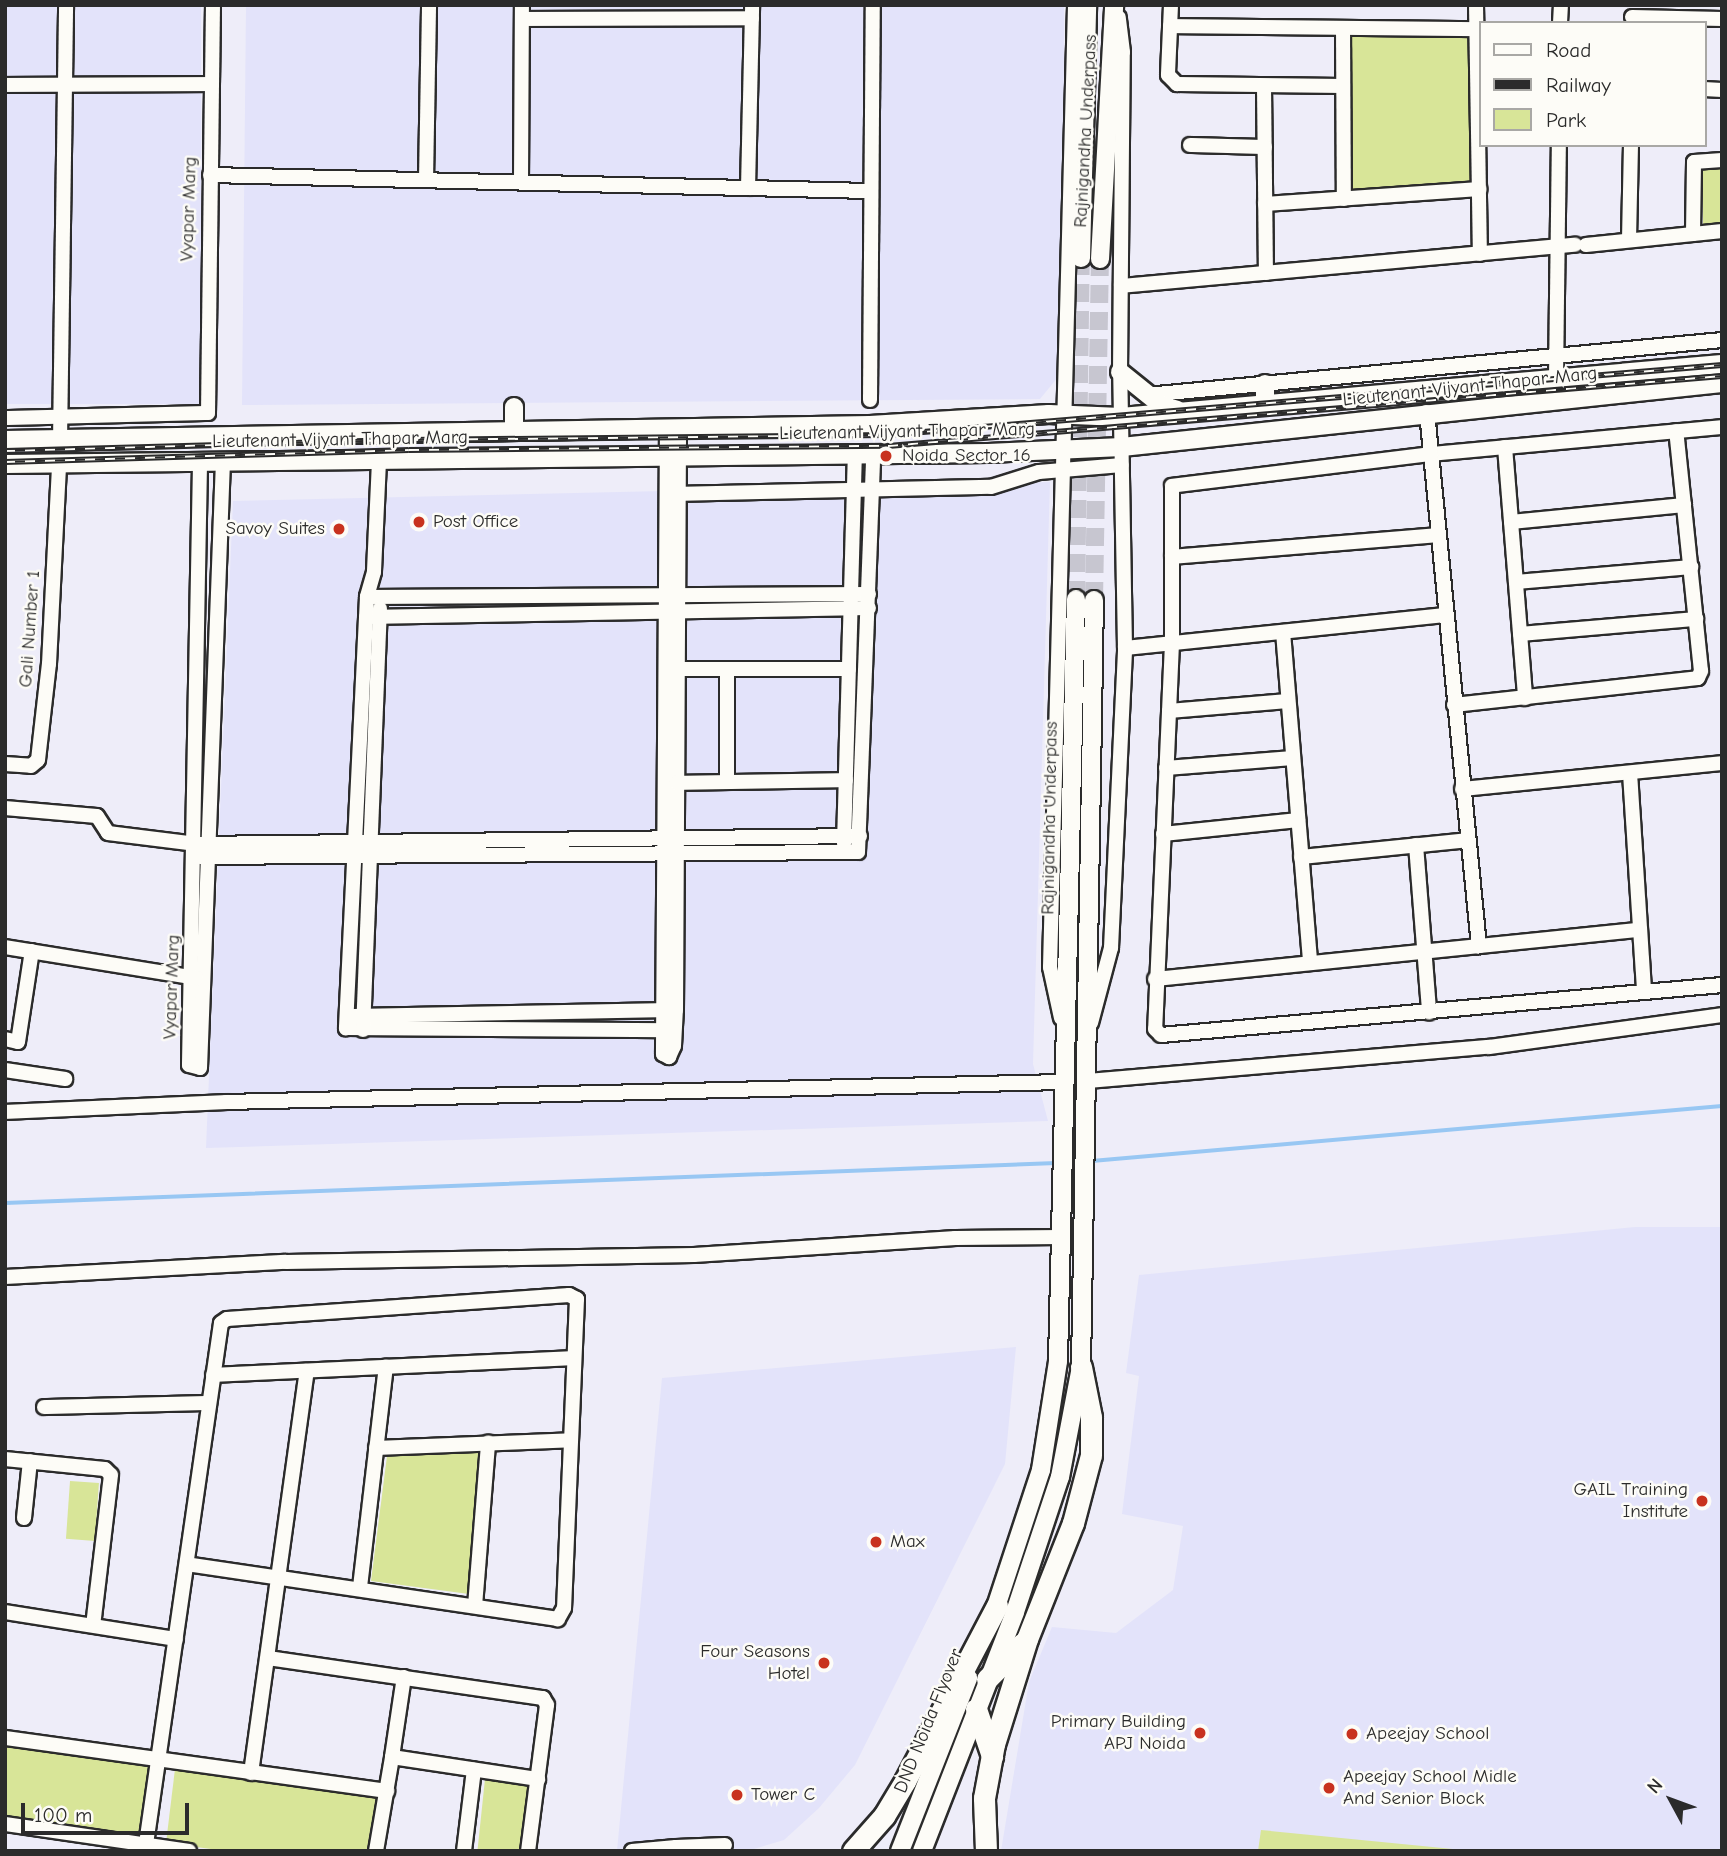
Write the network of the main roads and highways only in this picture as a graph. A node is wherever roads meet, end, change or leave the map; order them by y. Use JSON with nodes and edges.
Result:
{"nodes":[{"id":1,"x":1087,"y":5,"type":"edge"},
{"id":2,"x":1116,"y":5,"type":"edge"},
{"id":3,"x":1080,"y":258,"type":"tunnel mouth"},
{"id":4,"x":1100,"y":259,"type":"tunnel mouth"},
{"id":5,"x":1722,"y":364,"type":"edge"},
{"id":6,"x":1120,"y":372,"type":"road end"},
{"id":7,"x":1722,"y":383,"type":"edge"},
{"id":8,"x":1265,"y":384,"type":"road end"},
{"id":9,"x":1265,"y":405,"type":"junction"},
{"id":10,"x":514,"y":407,"type":"dead end"},
{"id":11,"x":1183,"y":412,"type":"junction"},
{"id":12,"x":514,"y":431,"type":"junction"},
{"id":13,"x":5,"y":440,"type":"edge"},
{"id":14,"x":5,"y":464,"type":"edge"},
{"id":15,"x":1061,"y":1231,"type":"joint"},
{"id":16,"x":1081,"y":1367,"type":"junction"},
{"id":17,"x":997,"y":1606,"type":"junction"},
{"id":18,"x":1027,"y":1639,"type":"junction"},
{"id":19,"x":987,"y":1679,"type":"junction"},
{"id":20,"x":976,"y":1709,"type":"junction"},
{"id":21,"x":992,"y":1756,"type":"junction"},
{"id":22,"x":853,"y":1851,"type":"edge"},
{"id":23,"x":900,"y":1851,"type":"edge"},
{"id":24,"x":922,"y":1851,"type":"edge"},
{"id":25,"x":986,"y":1851,"type":"edge"}],
"edges":[{"from":1,"to":3,"type":"main road","name":"Rajnigandha Underpass"},
{"from":2,"to":4,"type":"main road","name":"Rajnigandha Underpass"},
{"from":5,"to":9,"type":"main road","name":"Lieutenant Vijyant Thapar Marg"},
{"from":6,"to":11,"type":"main road"},
{"from":7,"to":14,"type":"main road","name":"Lieutenant Vijyant Thapar Marg"},
{"from":8,"to":9,"type":"main road"},
{"from":9,"to":11,"type":"main road","name":"Lieutenant Vijyant Thapar Marg"},
{"from":10,"to":12,"type":"main road"},
{"from":11,"to":12,"type":"main road","name":"Lieutenant Vijyant Thapar Marg"},
{"from":12,"to":13,"type":"main road","name":"Lieutenant Vijyant Thapar Marg"},
{"from":15,"to":16,"type":"main road","name":"Rajnigandha Underpass"},
{"from":15,"to":17,"type":"main road","name":"DND Noida Flyover"},
{"from":16,"to":18,"type":"highway"},
{"from":16,"to":19,"type":"main road","name":"DND Noida Flyover"},
{"from":17,"to":22,"type":"highway"},
{"from":17,"to":23,"type":"main road","name":"DND Noida Flyover"},
{"from":18,"to":19,"type":"highway"},
{"from":18,"to":21,"type":"highway"},
{"from":19,"to":20,"type":"main road","name":"DND Noida Flyover"},
{"from":20,"to":21,"type":"highway"},
{"from":20,"to":24,"type":"main road","name":"DND Noida Flyover"},
{"from":21,"to":25,"type":"highway"}]}
